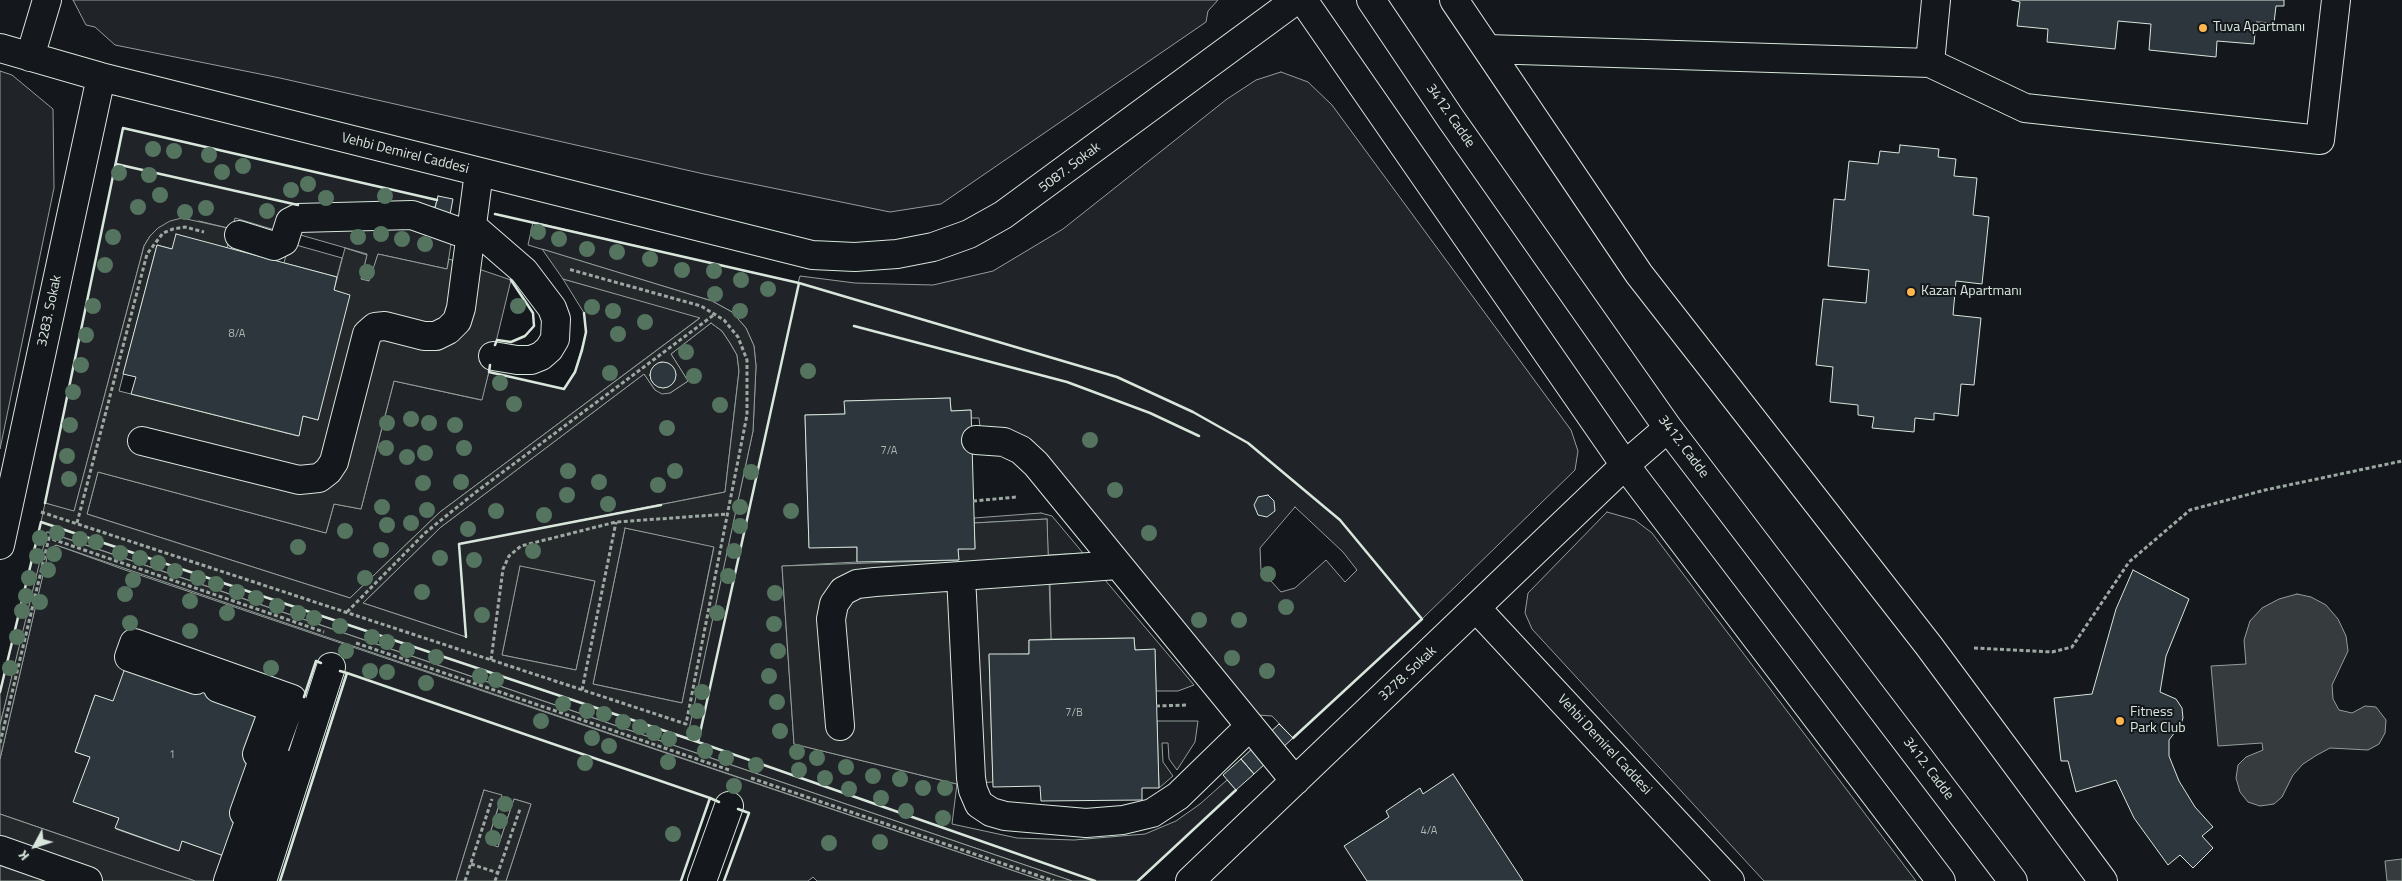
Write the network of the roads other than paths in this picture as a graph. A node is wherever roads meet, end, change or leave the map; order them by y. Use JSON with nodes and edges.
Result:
{"nodes":[{"id":1,"x":47,"y":0,"type":"edge"},
{"id":2,"x":1296,"y":0,"type":"edge"},
{"id":3,"x":1303,"y":0,"type":"edge"},
{"id":4,"x":1371,"y":0,"type":"edge"},
{"id":5,"x":1454,"y":0,"type":"edge"},
{"id":6,"x":1936,"y":0,"type":"edge"},
{"id":7,"x":2336,"y":0,"type":"edge"},
{"id":8,"x":0,"y":48,"type":"edge"},
{"id":9,"x":1487,"y":49,"type":"junction"},
{"id":10,"x":30,"y":57,"type":"junction"},
{"id":11,"x":1930,"y":63,"type":"junction"},
{"id":12,"x":101,"y":77,"type":"junction"},
{"id":13,"x":479,"y":172,"type":"junction"},
{"id":14,"x":472,"y":231,"type":"junction"},
{"id":15,"x":240,"y":236,"type":"road end"},
{"id":16,"x":812,"y":255,"type":"joint"},
{"id":17,"x":493,"y":356,"type":"dead end"},
{"id":18,"x":1668,"y":428,"type":"junction"},
{"id":19,"x":976,"y":440,"type":"dead end"},
{"id":20,"x":142,"y":441,"type":"dead end"},
{"id":21,"x":1625,"y":465,"type":"junction"},
{"id":22,"x":0,"y":545,"type":"edge"},
{"id":23,"x":1118,"y":565,"type":"junction"},
{"id":24,"x":961,"y":576,"type":"junction"},
{"id":25,"x":1477,"y":609,"type":"junction"},
{"id":26,"x":331,"y":667,"type":"dead end"},
{"id":27,"x":840,"y":726,"type":"dead end"},
{"id":28,"x":1249,"y":727,"type":"junction"},
{"id":29,"x":1295,"y":781,"type":"junction"},
{"id":30,"x":729,"y":806,"type":"dead end"},
{"id":31,"x":0,"y":850,"type":"edge"},
{"id":32,"x":88,"y":881,"type":"edge"},
{"id":33,"x":228,"y":881,"type":"edge"},
{"id":34,"x":241,"y":881,"type":"edge"},
{"id":35,"x":262,"y":881,"type":"edge"},
{"id":36,"x":702,"y":881,"type":"edge"},
{"id":37,"x":1190,"y":881,"type":"edge"},
{"id":38,"x":1730,"y":881,"type":"edge"},
{"id":39,"x":1940,"y":881,"type":"edge"},
{"id":40,"x":2013,"y":881,"type":"edge"},
{"id":41,"x":2103,"y":881,"type":"edge"}],
"edges":[{"from":1,"to":10,"type":"street"},
{"from":2,"to":16,"type":"street","name":"5087. Sokak"},
{"from":3,"to":21,"type":"street"},
{"from":4,"to":18,"type":"street","name":"3412. Cadde"},
{"from":5,"to":9,"type":"street"},
{"from":6,"to":11,"type":"street"},
{"from":7,"to":11,"type":"street"},
{"from":8,"to":10,"type":"street","name":"Vehbi Demirel Caddesi"},
{"from":9,"to":11,"type":"street"},
{"from":9,"to":41,"type":"street"},
{"from":10,"to":12,"type":"street","name":"Vehbi Demirel Caddesi"},
{"from":12,"to":13,"type":"street","name":"Vehbi Demirel Caddesi"},
{"from":12,"to":22,"type":"street","name":"3283. Sokak"},
{"from":13,"to":14,"type":"street"},
{"from":13,"to":16,"type":"street","name":"Vehbi Demirel Caddesi"},
{"from":14,"to":15,"type":"street"},
{"from":14,"to":17,"type":"street"},
{"from":14,"to":20,"type":"street"},
{"from":18,"to":21,"type":"street","name":"3278. Sokak"},
{"from":18,"to":40,"type":"street","name":"3412. Cadde"},
{"from":19,"to":23,"type":"street"},
{"from":21,"to":25,"type":"street","name":"3278. Sokak"},
{"from":21,"to":39,"type":"street"},
{"from":23,"to":24,"type":"street"},
{"from":23,"to":28,"type":"street"},
{"from":24,"to":27,"type":"street"},
{"from":24,"to":28,"type":"street"},
{"from":25,"to":29,"type":"street","name":"3278. Sokak"},
{"from":25,"to":38,"type":"street","name":"Vehbi Demirel Caddesi"},
{"from":26,"to":35,"type":"street"},
{"from":28,"to":29,"type":"street"},
{"from":29,"to":37,"type":"street","name":"3278. Sokak"},
{"from":30,"to":36,"type":"street"},
{"from":31,"to":32,"type":"street"},
{"from":33,"to":34,"type":"street"}]}
